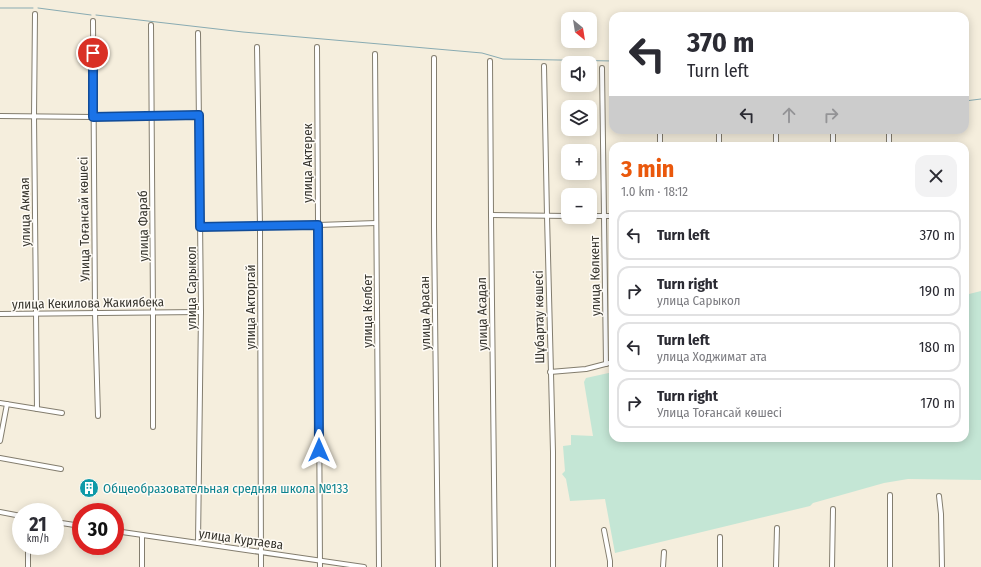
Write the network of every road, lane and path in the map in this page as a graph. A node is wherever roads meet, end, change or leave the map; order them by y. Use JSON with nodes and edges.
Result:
{"nodes":[{"id":1,"x":35,"y":14,"type":"dead end"},
{"id":2,"x":93,"y":21,"type":"dead end"},
{"id":3,"x":151,"y":24,"type":"dead end"},
{"id":4,"x":198,"y":33,"type":"dead end"},
{"id":5,"x":257,"y":47,"type":"dead end"},
{"id":6,"x":317,"y":47,"type":"dead end"},
{"id":7,"x":375,"y":54,"type":"dead end"},
{"id":8,"x":434,"y":58,"type":"dead end"},
{"id":9,"x":490,"y":61,"type":"dead end"},
{"id":10,"x":544,"y":66,"type":"dead end"},
{"id":11,"x":602,"y":68,"type":"dead end"},
{"id":12,"x":199,"y":115,"type":"junction"},
{"id":13,"x":0,"y":116,"type":"edge"},
{"id":14,"x":34,"y":116,"type":"junction"},
{"id":15,"x":151,"y":116,"type":"junction"},
{"id":16,"x":93,"y":117,"type":"junction"},
{"id":17,"x":491,"y":215,"type":"junction"},
{"id":18,"x":547,"y":216,"type":"junction"},
{"id":19,"x":561,"y":216,"type":"edge"},
{"id":20,"x":597,"y":216,"type":"edge"},
{"id":21,"x":604,"y":216,"type":"junction"},
{"id":22,"x":609,"y":216,"type":"edge"},
{"id":23,"x":376,"y":223,"type":"junction"},
{"id":24,"x":318,"y":225,"type":"junction"},
{"id":25,"x":200,"y":227,"type":"junction"},
{"id":26,"x":260,"y":227,"type":"junction"},
{"id":27,"x":153,"y":312,"type":"junction"},
{"id":28,"x":201,"y":312,"type":"junction"},
{"id":29,"x":95,"y":313,"type":"junction"},
{"id":30,"x":0,"y":314,"type":"edge"},
{"id":31,"x":37,"y":314,"type":"junction"},
{"id":32,"x":609,"y":363,"type":"edge"},
{"id":33,"x":606,"y":364,"type":"junction"},
{"id":34,"x":550,"y":372,"type":"junction"},
{"id":35,"x":0,"y":403,"type":"edge"},
{"id":36,"x":7,"y":404,"type":"junction"},
{"id":37,"x":37,"y":409,"type":"junction"},
{"id":38,"x":62,"y":413,"type":"dead end"},
{"id":39,"x":98,"y":416,"type":"dead end"},
{"id":40,"x":153,"y":427,"type":"dead end"},
{"id":41,"x":0,"y":440,"type":"edge"},
{"id":42,"x":0,"y":458,"type":"edge"},
{"id":43,"x":61,"y":468,"type":"dead end"},
{"id":44,"x":890,"y":495,"type":"dead end"},
{"id":45,"x":939,"y":496,"type":"dead end"},
{"id":46,"x":833,"y":509,"type":"dead end"},
{"id":47,"x":0,"y":512,"type":"edge"},
{"id":48,"x":12,"y":514,"type":"edge"},
{"id":49,"x":777,"y":528,"type":"dead end"},
{"id":50,"x":604,"y":530,"type":"dead end"},
{"id":51,"x":124,"y":532,"type":"edge"},
{"id":52,"x":142,"y":535,"type":"junction"},
{"id":53,"x":720,"y":537,"type":"dead end"},
{"id":54,"x":198,"y":543,"type":"junction"},
{"id":55,"x":262,"y":552,"type":"junction"},
{"id":56,"x":664,"y":552,"type":"dead end"},
{"id":57,"x":28,"y":555,"type":"edge"},
{"id":58,"x":320,"y":561,"type":"junction"},
{"id":59,"x":28,"y":567,"type":"edge"},
{"id":60,"x":142,"y":567,"type":"edge"},
{"id":61,"x":262,"y":567,"type":"edge"},
{"id":62,"x":320,"y":567,"type":"edge"},
{"id":63,"x":364,"y":567,"type":"edge"},
{"id":64,"x":379,"y":567,"type":"edge"},
{"id":65,"x":438,"y":567,"type":"edge"},
{"id":66,"x":495,"y":567,"type":"edge"},
{"id":67,"x":553,"y":567,"type":"edge"},
{"id":68,"x":610,"y":567,"type":"edge"},
{"id":69,"x":663,"y":567,"type":"edge"},
{"id":70,"x":720,"y":567,"type":"edge"},
{"id":71,"x":776,"y":567,"type":"edge"},
{"id":72,"x":832,"y":567,"type":"edge"},
{"id":73,"x":890,"y":567,"type":"edge"},
{"id":74,"x":942,"y":567,"type":"edge"}],
"edges":[{"from":1,"to":14,"type":"street","name":"улица Акмая"},
{"from":2,"to":16,"type":"street","name":"Улица Тоғансай көшесі"},
{"from":3,"to":15,"type":"street","name":"улица Фараб"},
{"from":4,"to":12,"type":"street","name":"улица Сарыкол"},
{"from":5,"to":26,"type":"street","name":"улица Акторгай"},
{"from":6,"to":24,"type":"street","name":"улица Актерек"},
{"from":7,"to":23,"type":"street","name":"улица Келбет"},
{"from":8,"to":65,"type":"street","name":"улица Арасан"},
{"from":9,"to":17,"type":"street","name":"улица Асадал"},
{"from":10,"to":18,"type":"street","name":"Шұбартау көшесі"},
{"from":11,"to":21,"type":"street","name":"улица Көлкент"},
{"from":12,"to":15,"type":"street"},
{"from":12,"to":25,"type":"street","name":"улица Сарыкол"},
{"from":13,"to":14,"type":"street"},
{"from":14,"to":16,"type":"street"},
{"from":14,"to":31,"type":"street","name":"улица Акмая"},
{"from":15,"to":16,"type":"street"},
{"from":15,"to":27,"type":"street","name":"улица Фараб"},
{"from":16,"to":29,"type":"street","name":"Улица Тоғансай көшесі"},
{"from":17,"to":18,"type":"street"},
{"from":17,"to":66,"type":"street","name":"улица Асадал"},
{"from":18,"to":19,"type":"street"},
{"from":18,"to":34,"type":"street","name":"Шұбартау көшесі"},
{"from":20,"to":21,"type":"street"},
{"from":21,"to":22,"type":"street"},
{"from":21,"to":33,"type":"street","name":"улица Көлкент"},
{"from":23,"to":24,"type":"street"},
{"from":23,"to":64,"type":"street","name":"улица Келбет"},
{"from":24,"to":26,"type":"street"},
{"from":24,"to":58,"type":"street","name":"улица Актерек"},
{"from":25,"to":26,"type":"street"},
{"from":25,"to":28,"type":"street","name":"улица Сарыкол"},
{"from":26,"to":55,"type":"street","name":"улица Акторгай"},
{"from":27,"to":28,"type":"street","name":"улица Кекилова Жакиябека"},
{"from":27,"to":29,"type":"street","name":"улица Кекилова Жакиябека"},
{"from":27,"to":40,"type":"street","name":"улица Фараб"},
{"from":28,"to":54,"type":"street","name":"улица Сарыкол"},
{"from":29,"to":31,"type":"street","name":"улица Кекилова Жакиябека"},
{"from":29,"to":39,"type":"street","name":"Улица Тоғансай көшесі"},
{"from":30,"to":31,"type":"street","name":"улица Кекилова Жакиябека"},
{"from":31,"to":37,"type":"street","name":"улица Акмая"},
{"from":32,"to":33,"type":"street"},
{"from":33,"to":34,"type":"street"},
{"from":34,"to":67,"type":"street","name":"Шұбартау көшесі"},
{"from":35,"to":36,"type":"street"},
{"from":36,"to":37,"type":"street"},
{"from":36,"to":41,"type":"street"},
{"from":37,"to":38,"type":"street"},
{"from":42,"to":43,"type":"street"},
{"from":44,"to":73,"type":"street"},
{"from":45,"to":74,"type":"street"},
{"from":46,"to":72,"type":"street"},
{"from":47,"to":48,"type":"street"},
{"from":49,"to":71,"type":"street"},
{"from":50,"to":68,"type":"street"},
{"from":51,"to":52,"type":"street","name":"улица Куртаева"},
{"from":52,"to":54,"type":"street","name":"улица Куртаева"},
{"from":52,"to":60,"type":"street"},
{"from":53,"to":70,"type":"street"},
{"from":54,"to":55,"type":"street","name":"улица Куртаева"},
{"from":55,"to":58,"type":"street","name":"улица Куртаева"},
{"from":55,"to":61,"type":"street","name":"улица Акторгай"},
{"from":56,"to":69,"type":"street"},
{"from":57,"to":59,"type":"street"},
{"from":58,"to":62,"type":"street","name":"улица Актерек"},
{"from":58,"to":63,"type":"street","name":"улица Куртаева"}]}
